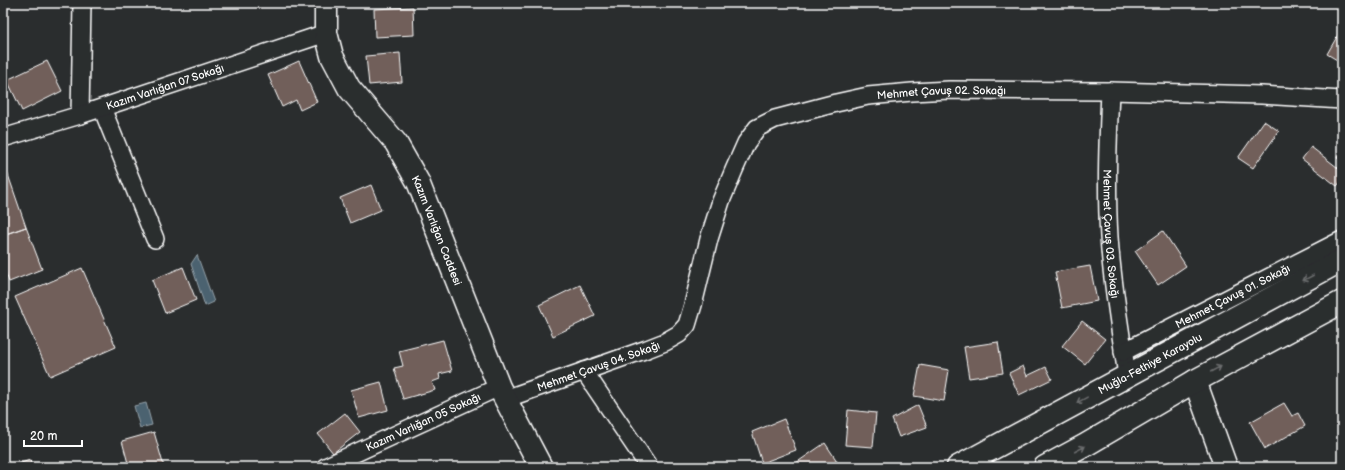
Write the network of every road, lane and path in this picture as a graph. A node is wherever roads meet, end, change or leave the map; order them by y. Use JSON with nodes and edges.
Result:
{"nodes":[{"id":1,"x":82,"y":3,"type":"edge"},
{"id":2,"x":326,"y":3,"type":"edge"},
{"id":3,"x":326,"y":33,"type":"junction"},
{"id":4,"x":1110,"y":91,"type":"junction"},
{"id":5,"x":1342,"y":100,"type":"edge"},
{"id":6,"x":102,"y":108,"type":"junction"},
{"id":7,"x":80,"y":115,"type":"junction"},
{"id":8,"x":3,"y":138,"type":"edge"},
{"id":9,"x":154,"y":239,"type":"dead end"},
{"id":10,"x":1342,"y":240,"type":"edge"},
{"id":11,"x":1342,"y":260,"type":"edge"},
{"id":12,"x":1342,"y":302,"type":"edge"},
{"id":13,"x":687,"y":325,"type":"joint"},
{"id":14,"x":1123,"y":352,"type":"junction"},
{"id":15,"x":584,"y":371,"type":"junction"},
{"id":16,"x":1127,"y":375,"type":"junction"},
{"id":17,"x":1195,"y":381,"type":"junction"},
{"id":18,"x":502,"y":393,"type":"junction"},
{"id":19,"x":325,"y":467,"type":"edge"},
{"id":20,"x":541,"y":467,"type":"edge"},
{"id":21,"x":649,"y":467,"type":"edge"},
{"id":22,"x":958,"y":467,"type":"edge"},
{"id":23,"x":1045,"y":467,"type":"edge"},
{"id":24,"x":1226,"y":467,"type":"edge"}],
"edges":[{"from":1,"to":7,"type":"street"},
{"from":2,"to":3,"type":"main road","name":"Kazım Varlığan Caddesi"},
{"from":3,"to":6,"type":"street","name":"Kazım Varlığan 07 Sokağı"},
{"from":3,"to":18,"type":"main road","name":"Kazım Varlığan Caddesi"},
{"from":4,"to":5,"type":"street","name":"Mehmet Çavuş 02. Sokağı"},
{"from":4,"to":13,"type":"street","name":"Mehmet Çavuş 02. Sokağı"},
{"from":4,"to":14,"type":"street","name":"Mehmet Çavuş 03. Sokağı"},
{"from":6,"to":7,"type":"street","name":"Kazım Varlığan 07 Sokağı"},
{"from":6,"to":9,"type":"street"},
{"from":7,"to":8,"type":"street","name":"Kazım Varlığan 07 Sokağı"},
{"from":10,"to":14,"type":"street","name":"Mehmet Çavuş 01. Sokağı"},
{"from":11,"to":16,"type":"main road","name":"Muğla-Fethiye Karayolu","one_way":true},
{"from":17,"to":12,"type":"main road","one_way":true},
{"from":13,"to":15,"type":"street","name":"Mehmet Çavuş 04. Sokağı"},
{"from":14,"to":16,"type":"street","name":"Mehmet Çavuş 03. Sokağı"},
{"from":15,"to":18,"type":"street","name":"Mehmet Çavuş 04. Sokağı"},
{"from":15,"to":21,"type":"street"},
{"from":16,"to":22,"type":"main road","name":"Muğla-Fethiye Karayolu","one_way":true},
{"from":23,"to":17,"type":"main road","one_way":true},
{"from":17,"to":24,"type":"main road"},
{"from":18,"to":19,"type":"street","name":"Kazım Varlığan 05 Sokağı"},
{"from":18,"to":20,"type":"main road","name":"Kazım Varlığan Caddesi"}]}
